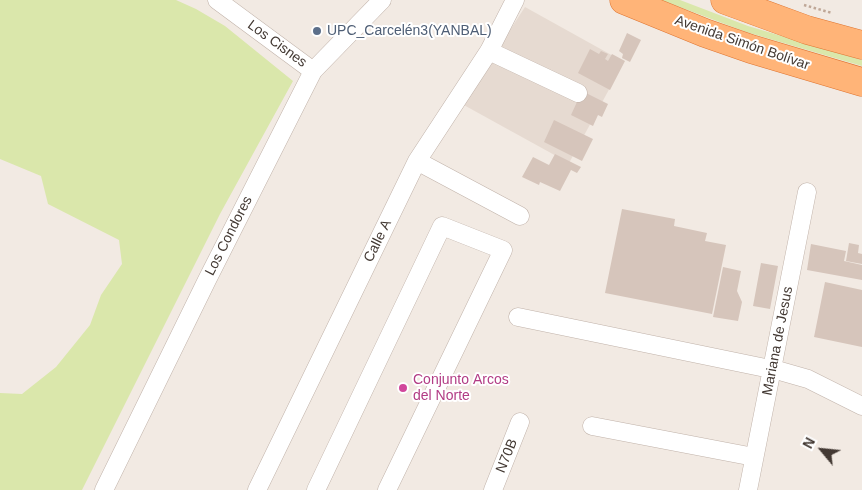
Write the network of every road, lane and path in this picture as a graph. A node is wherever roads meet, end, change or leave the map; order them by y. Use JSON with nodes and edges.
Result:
{"nodes":[{"id":1,"x":217,"y":0,"type":"edge"},
{"id":2,"x":382,"y":0,"type":"edge"},
{"id":3,"x":515,"y":0,"type":"edge"},
{"id":4,"x":624,"y":0,"type":"edge"},
{"id":5,"x":724,"y":0,"type":"edge"},
{"id":6,"x":797,"y":3,"type":"dead end"},
{"id":7,"x":839,"y":15,"type":"dead end"},
{"id":8,"x":862,"y":45,"type":"edge"},
{"id":9,"x":489,"y":51,"type":"junction"},
{"id":10,"x":313,"y":71,"type":"junction"},
{"id":11,"x":862,"y":82,"type":"edge"},
{"id":12,"x":578,"y":93,"type":"dead end"},
{"id":13,"x":417,"y":161,"type":"junction"},
{"id":14,"x":807,"y":192,"type":"dead end"},
{"id":15,"x":520,"y":216,"type":"dead end"},
{"id":16,"x":518,"y":317,"type":"dead end"},
{"id":17,"x":772,"y":369,"type":"junction"},
{"id":18,"x":862,"y":406,"type":"edge"},
{"id":19,"x":520,"y":422,"type":"dead end"},
{"id":20,"x":592,"y":426,"type":"dead end"},
{"id":21,"x":754,"y":457,"type":"junction"},
{"id":22,"x":104,"y":490,"type":"edge"},
{"id":23,"x":257,"y":490,"type":"edge"},
{"id":24,"x":316,"y":490,"type":"edge"},
{"id":25,"x":387,"y":490,"type":"edge"},
{"id":26,"x":494,"y":490,"type":"edge"},
{"id":27,"x":748,"y":490,"type":"edge"}],
"edges":[{"from":1,"to":10,"type":"street","name":"Los Cisnes"},
{"from":2,"to":10,"type":"street","name":"Los Condores"},
{"from":3,"to":9,"type":"street","name":"Calle A"},
{"from":4,"to":11,"type":"highway","name":"Avenida Simón Bolívar"},
{"from":5,"to":8,"type":"highway"},
{"from":6,"to":7,"type":"path"},
{"from":9,"to":12,"type":"street"},
{"from":9,"to":13,"type":"street","name":"Calle A"},
{"from":10,"to":22,"type":"street","name":"Los Condores"},
{"from":13,"to":15,"type":"street"},
{"from":13,"to":23,"type":"street","name":"Calle A"},
{"from":14,"to":17,"type":"street","name":"Mariana de Jesus"},
{"from":16,"to":17,"type":"street"},
{"from":17,"to":18,"type":"street"},
{"from":17,"to":21,"type":"street","name":"Mariana de Jesus"},
{"from":19,"to":26,"type":"street","name":"N70B"},
{"from":20,"to":21,"type":"street"},
{"from":21,"to":27,"type":"street","name":"Mariana de Jesus"},
{"from":24,"to":25,"type":"street"}]}
